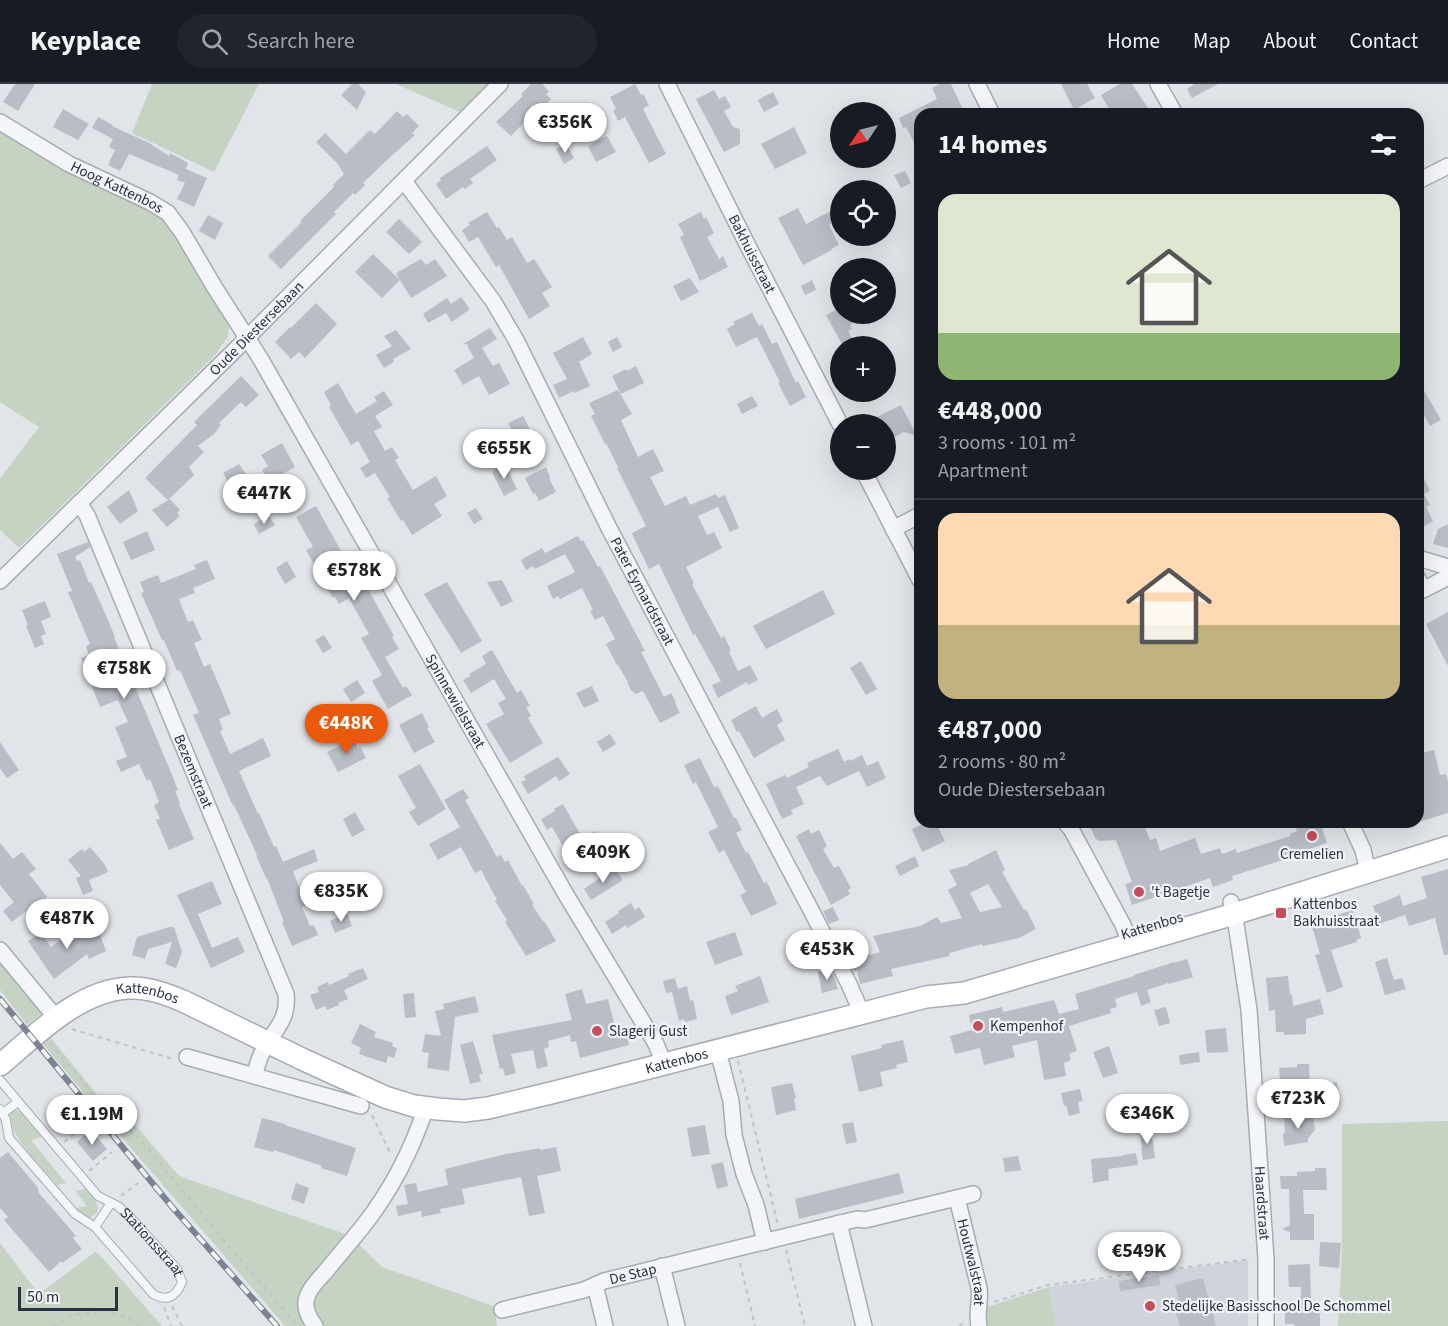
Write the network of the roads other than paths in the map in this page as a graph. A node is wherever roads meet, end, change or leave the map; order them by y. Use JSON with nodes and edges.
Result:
{"nodes":[{"id":1,"x":500,"y":84,"type":"edge"},
{"id":2,"x":667,"y":84,"type":"edge"},
{"id":3,"x":977,"y":84,"type":"edge"},
{"id":4,"x":1158,"y":84,"type":"edge"},
{"id":5,"x":989,"y":108,"type":"edge"},
{"id":6,"x":1172,"y":108,"type":"edge"},
{"id":7,"x":0,"y":122,"type":"edge"},
{"id":8,"x":1448,"y":166,"type":"edge"},
{"id":9,"x":1424,"y":179,"type":"edge"},
{"id":10,"x":404,"y":181,"type":"junction"},
{"id":11,"x":247,"y":338,"type":"junction"},
{"id":12,"x":835,"y":414,"type":"edge"},
{"id":13,"x":868,"y":480,"type":"edge"},
{"id":14,"x":79,"y":503,"type":"junction"},
{"id":15,"x":914,"y":518,"type":"edge"},
{"id":16,"x":893,"y":529,"type":"junction"},
{"id":17,"x":1424,"y":560,"type":"edge"},
{"id":18,"x":1448,"y":567,"type":"edge"},
{"id":19,"x":914,"y":569,"type":"edge"},
{"id":20,"x":4,"y":571,"type":"edge"},
{"id":21,"x":1448,"y":577,"type":"edge"},
{"id":22,"x":1424,"y":589,"type":"edge"},
{"id":23,"x":1070,"y":828,"type":"edge"},
{"id":24,"x":1353,"y":828,"type":"edge"},
{"id":25,"x":1448,"y":835,"type":"edge"},
{"id":26,"x":1448,"y":847,"type":"edge"},
{"id":27,"x":1367,"y":866,"type":"junction"},
{"id":28,"x":1233,"y":908,"type":"junction"},
{"id":29,"x":1128,"y":940,"type":"junction"},
{"id":30,"x":0,"y":950,"type":"edge"},
{"id":31,"x":862,"y":1014,"type":"junction"},
{"id":32,"x":43,"y":1030,"type":"junction"},
{"id":33,"x":269,"y":1042,"type":"junction"},
{"id":34,"x":726,"y":1049,"type":"junction"},
{"id":35,"x":181,"y":1058,"type":"road end"},
{"id":36,"x":1,"y":1065,"type":"edge"},
{"id":37,"x":662,"y":1065,"type":"junction"},
{"id":38,"x":254,"y":1076,"type":"junction"},
{"id":39,"x":18,"y":1102,"type":"junction"},
{"id":40,"x":426,"y":1107,"type":"junction"},
{"id":41,"x":366,"y":1109,"type":"road end"},
{"id":42,"x":1,"y":1111,"type":"edge"},
{"id":43,"x":973,"y":1194,"type":"dead end"},
{"id":44,"x":957,"y":1198,"type":"junction"},
{"id":45,"x":111,"y":1203,"type":"junction"},
{"id":46,"x":839,"y":1223,"type":"junction"},
{"id":47,"x":95,"y":1227,"type":"junction"},
{"id":48,"x":765,"y":1242,"type":"junction"},
{"id":49,"x":662,"y":1266,"type":"junction"},
{"id":50,"x":595,"y":1285,"type":"junction"},
{"id":51,"x":502,"y":1310,"type":"dead end"},
{"id":52,"x":978,"y":1318,"type":"edge"},
{"id":53,"x":315,"y":1326,"type":"edge"},
{"id":54,"x":605,"y":1326,"type":"edge"},
{"id":55,"x":677,"y":1326,"type":"edge"},
{"id":56,"x":864,"y":1326,"type":"edge"},
{"id":57,"x":1266,"y":1326,"type":"edge"}],
"edges":[{"from":1,"to":10,"type":"street","name":"Oude Diestersebaan"},
{"from":2,"to":12,"type":"street","name":"Bakhuisstraat"},
{"from":3,"to":5,"type":"street"},
{"from":4,"to":6,"type":"street"},
{"from":7,"to":11,"type":"street","name":"Hoog Kattenbos"},
{"from":8,"to":9,"type":"street"},
{"from":10,"to":11,"type":"street","name":"Oude Diestersebaan"},
{"from":10,"to":31,"type":"street","name":"Pater Eymardstraat"},
{"from":11,"to":14,"type":"street","name":"Oude Diestersebaan"},
{"from":11,"to":37,"type":"street","name":"Spinnewielstraat"},
{"from":13,"to":16,"type":"street"},
{"from":14,"to":20,"type":"street","name":"Oude Diestersebaan"},
{"from":14,"to":33,"type":"street","name":"Bezemstraat"},
{"from":15,"to":16,"type":"street"},
{"from":16,"to":19,"type":"street"},
{"from":17,"to":18,"type":"street"},
{"from":21,"to":22,"type":"street"},
{"from":23,"to":29,"type":"street"},
{"from":24,"to":27,"type":"street"},
{"from":25,"to":27,"type":"main road","name":"Kattenbos"},
{"from":26,"to":27,"type":"main road","name":"Kattenbos"},
{"from":27,"to":28,"type":"main road","name":"Kattenbos"},
{"from":28,"to":29,"type":"main road","name":"Kattenbos"},
{"from":28,"to":57,"type":"street","name":"Haardstraat"},
{"from":29,"to":31,"type":"main road","name":"Kattenbos"},
{"from":30,"to":32,"type":"street"},
{"from":31,"to":34,"type":"main road","name":"Kattenbos"},
{"from":32,"to":33,"type":"main road","name":"Kattenbos"},
{"from":32,"to":36,"type":"main road","name":"Stationsstraat"},
{"from":33,"to":38,"type":"street"},
{"from":33,"to":40,"type":"main road","name":"Kattenbos"},
{"from":34,"to":37,"type":"main road","name":"Kattenbos"},
{"from":34,"to":48,"type":"street"},
{"from":35,"to":38,"type":"street"},
{"from":36,"to":39,"type":"lane","name":"Stationsstraat"},
{"from":37,"to":40,"type":"main road","name":"Kattenbos"},
{"from":38,"to":41,"type":"street"},
{"from":39,"to":42,"type":"lane"},
{"from":39,"to":45,"type":"lane","name":"Stationsstraat"},
{"from":40,"to":53,"type":"street"},
{"from":42,"to":47,"type":"lane","name":"Stationsstraat"},
{"from":43,"to":44,"type":"street","name":"De Stap"},
{"from":44,"to":46,"type":"street","name":"De Stap"},
{"from":44,"to":52,"type":"street","name":"Houtwalstraat"},
{"from":45,"to":47,"type":"lane"},
{"from":45,"to":47,"type":"lane","name":"Stationsstraat"},
{"from":46,"to":48,"type":"street","name":"De Stap"},
{"from":46,"to":56,"type":"street"},
{"from":48,"to":49,"type":"street","name":"De Stap"},
{"from":49,"to":50,"type":"street","name":"De Stap"},
{"from":49,"to":55,"type":"street"},
{"from":50,"to":51,"type":"street","name":"De Stap"},
{"from":50,"to":54,"type":"street"}]}
